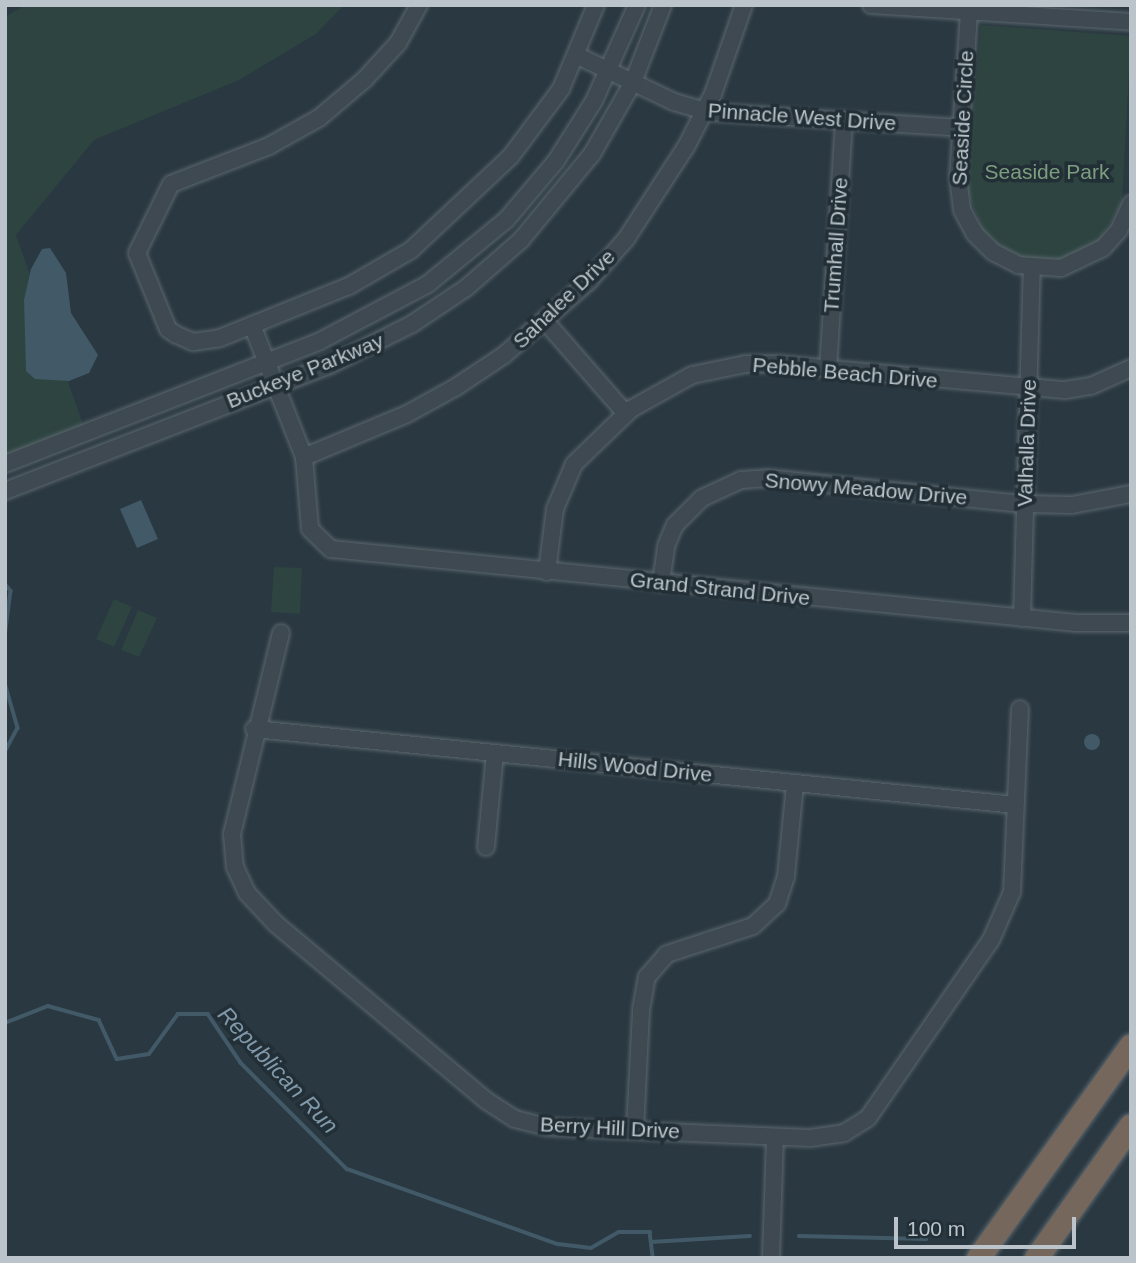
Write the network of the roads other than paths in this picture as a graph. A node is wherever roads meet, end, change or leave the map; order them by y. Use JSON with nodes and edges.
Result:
{"nodes":[{"id":1,"x":419,"y":5,"type":"edge"},
{"id":2,"x":596,"y":5,"type":"edge"},
{"id":3,"x":637,"y":5,"type":"edge"},
{"id":4,"x":663,"y":5,"type":"edge"},
{"id":5,"x":744,"y":5,"type":"edge"},
{"id":6,"x":871,"y":5,"type":"edge"},
{"id":7,"x":969,"y":12,"type":"junction"},
{"id":8,"x":1131,"y":22,"type":"edge"},
{"id":9,"x":578,"y":56,"type":"junction"},
{"id":10,"x":609,"y":70,"type":"junction"},
{"id":11,"x":633,"y":82,"type":"junction"},
{"id":12,"x":705,"y":111,"type":"junction"},
{"id":13,"x":844,"y":121,"type":"junction"},
{"id":14,"x":961,"y":128,"type":"junction"},
{"id":15,"x":1131,"y":204,"type":"edge"},
{"id":16,"x":1032,"y":268,"type":"junction"},
{"id":17,"x":545,"y":321,"type":"junction"},
{"id":18,"x":252,"y":325,"type":"junction"},
{"id":19,"x":265,"y":362,"type":"junction"},
{"id":20,"x":1131,"y":368,"type":"edge"},
{"id":21,"x":828,"y":369,"type":"junction"},
{"id":22,"x":275,"y":385,"type":"junction"},
{"id":23,"x":1028,"y":389,"type":"junction"},
{"id":24,"x":626,"y":414,"type":"junction"},
{"id":25,"x":304,"y":457,"type":"junction"},
{"id":26,"x":5,"y":464,"type":"edge"},
{"id":27,"x":5,"y":491,"type":"edge"},
{"id":28,"x":1131,"y":494,"type":"edge"},
{"id":29,"x":1025,"y":504,"type":"junction"},
{"id":30,"x":547,"y":572,"type":"junction"},
{"id":31,"x":661,"y":583,"type":"junction"},
{"id":32,"x":1021,"y":618,"type":"junction"},
{"id":33,"x":1131,"y":623,"type":"edge"},
{"id":34,"x":281,"y":633,"type":"dead end"},
{"id":35,"x":1020,"y":709,"type":"dead end"},
{"id":36,"x":254,"y":729,"type":"junction"},
{"id":37,"x":495,"y":754,"type":"junction"},
{"id":38,"x":795,"y":784,"type":"junction"},
{"id":39,"x":1015,"y":805,"type":"junction"},
{"id":40,"x":485,"y":848,"type":"dead end"},
{"id":41,"x":1131,"y":1045,"type":"edge"},
{"id":42,"x":1131,"y":1125,"type":"edge"},
{"id":43,"x":635,"y":1130,"type":"junction"},
{"id":44,"x":775,"y":1137,"type":"junction"},
{"id":45,"x":771,"y":1258,"type":"edge"},
{"id":46,"x":978,"y":1258,"type":"edge"},
{"id":47,"x":1036,"y":1258,"type":"edge"}],
"edges":[{"from":1,"to":18,"type":"street"},
{"from":2,"to":9,"type":"street"},
{"from":3,"to":10,"type":"street","name":"Buckeye Parkway"},
{"from":4,"to":11,"type":"street","name":"Buckeye Parkway"},
{"from":5,"to":12,"type":"street","name":"Sahalee Drive"},
{"from":6,"to":7,"type":"street"},
{"from":7,"to":8,"type":"street"},
{"from":7,"to":14,"type":"street","name":"Seaside Circle"},
{"from":9,"to":10,"type":"street","name":"Pinnacle West Drive"},
{"from":9,"to":18,"type":"street"},
{"from":10,"to":11,"type":"street","name":"Pinnacle West Drive"},
{"from":10,"to":19,"type":"street","name":"Buckeye Parkway"},
{"from":11,"to":12,"type":"street","name":"Pinnacle West Drive"},
{"from":11,"to":22,"type":"street","name":"Buckeye Parkway"},
{"from":12,"to":13,"type":"street","name":"Pinnacle West Drive"},
{"from":12,"to":17,"type":"street","name":"Sahalee Drive"},
{"from":13,"to":14,"type":"street","name":"Pinnacle West Drive"},
{"from":13,"to":21,"type":"street","name":"Trumhall Drive"},
{"from":14,"to":16,"type":"street","name":"Seaside Circle"},
{"from":15,"to":16,"type":"street","name":"Seaside Circle"},
{"from":16,"to":23,"type":"street","name":"Valhalla Drive"},
{"from":17,"to":24,"type":"street"},
{"from":17,"to":25,"type":"street","name":"Sahalee Drive"},
{"from":18,"to":19,"type":"street"},
{"from":19,"to":22,"type":"street"},
{"from":19,"to":26,"type":"street","name":"Buckeye Parkway"},
{"from":20,"to":23,"type":"street","name":"Pebble Beach Drive"},
{"from":21,"to":23,"type":"street","name":"Pebble Beach Drive"},
{"from":21,"to":24,"type":"street","name":"Pebble Beach Drive"},
{"from":22,"to":25,"type":"street"},
{"from":22,"to":27,"type":"street","name":"Buckeye Parkway"},
{"from":23,"to":29,"type":"street","name":"Valhalla Drive"},
{"from":24,"to":30,"type":"street","name":"Pebble Beach Drive"},
{"from":25,"to":30,"type":"street","name":"Grand Strand Drive"},
{"from":28,"to":29,"type":"street","name":"Snowy Meadow Drive"},
{"from":29,"to":31,"type":"street","name":"Snowy Meadow Drive"},
{"from":29,"to":32,"type":"street","name":"Valhalla Drive"},
{"from":30,"to":31,"type":"street","name":"Grand Strand Drive"},
{"from":31,"to":32,"type":"street","name":"Grand Strand Drive"},
{"from":32,"to":33,"type":"street","name":"Grand Strand Drive"},
{"from":34,"to":36,"type":"street","name":"Berry Hill Drive"},
{"from":35,"to":39,"type":"street","name":"Berry Hill Drive"},
{"from":36,"to":37,"type":"street","name":"Hills Wood Drive"},
{"from":36,"to":43,"type":"street","name":"Berry Hill Drive"},
{"from":37,"to":38,"type":"street","name":"Hills Wood Drive"},
{"from":37,"to":40,"type":"street"},
{"from":38,"to":39,"type":"street","name":"Hills Wood Drive"},
{"from":38,"to":43,"type":"street"},
{"from":39,"to":44,"type":"street","name":"Berry Hill Drive"},
{"from":41,"to":46,"type":"highway"},
{"from":42,"to":47,"type":"highway"},
{"from":43,"to":44,"type":"street","name":"Berry Hill Drive"},
{"from":44,"to":45,"type":"street"}]}
